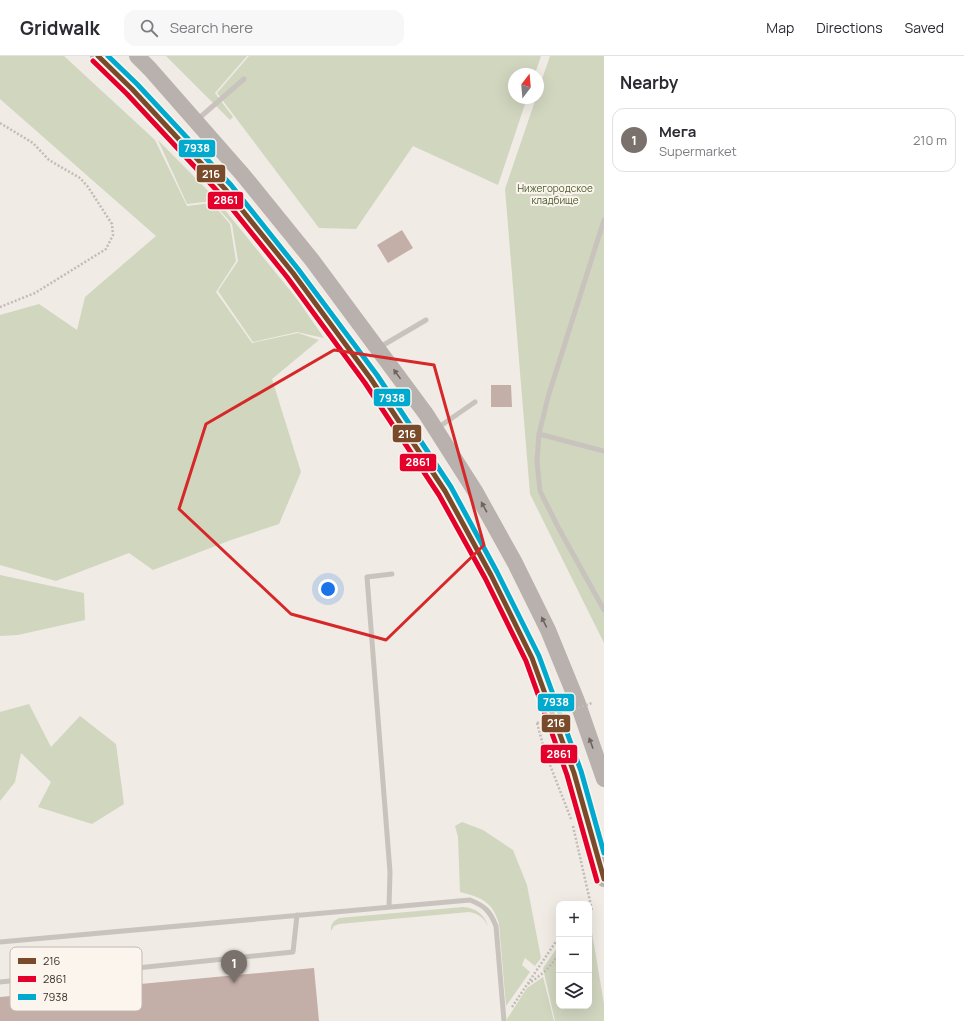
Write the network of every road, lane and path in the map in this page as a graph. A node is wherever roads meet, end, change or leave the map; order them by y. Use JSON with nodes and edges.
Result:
{"nodes":[{"id":1,"x":98,"y":56,"type":"edge"},
{"id":2,"x":137,"y":56,"type":"edge"},
{"id":3,"x":244,"y":79,"type":"dead end"},
{"id":4,"x":196,"y":121,"type":"junction"},
{"id":5,"x":0,"y":123,"type":"edge"},
{"id":6,"x":604,"y":220,"type":"edge"},
{"id":7,"x":0,"y":307,"type":"edge"},
{"id":8,"x":426,"y":320,"type":"dead end"},
{"id":9,"x":378,"y":348,"type":"junction"},
{"id":10,"x":475,"y":402,"type":"dead end"},
{"id":11,"x":436,"y":429,"type":"junction"},
{"id":12,"x":539,"y":434,"type":"junction"},
{"id":13,"x":604,"y":452,"type":"edge"},
{"id":14,"x":392,"y":574,"type":"dead end"},
{"id":15,"x":604,"y":610,"type":"edge"},
{"id":16,"x":592,"y":703,"type":"dead end"},
{"id":17,"x":603,"y":771,"type":"edge"},
{"id":18,"x":604,"y":879,"type":"edge"},
{"id":19,"x":590,"y":901,"type":"edge"},
{"id":20,"x":390,"y":907,"type":"junction"},
{"id":21,"x":297,"y":914,"type":"junction"},
{"id":22,"x":556,"y":941,"type":"edge"},
{"id":23,"x":0,"y":942,"type":"edge"},
{"id":24,"x":556,"y":958,"type":"edge"},
{"id":25,"x":142,"y":967,"type":"edge"},
{"id":26,"x":10,"y":981,"type":"edge"},
{"id":27,"x":0,"y":982,"type":"edge"},
{"id":28,"x":526,"y":986,"type":"junction"},
{"id":29,"x":504,"y":1020,"type":"edge"}],
"edges":[{"from":1,"to":18,"type":"main road"},
{"from":2,"to":4,"type":"main road"},
{"from":3,"to":4,"type":"lane"},
{"from":4,"to":9,"type":"main road"},
{"from":5,"to":7,"type":"path"},
{"from":6,"to":12,"type":"lane"},
{"from":8,"to":9,"type":"lane"},
{"from":11,"to":9,"type":"main road","one_way":true},
{"from":10,"to":11,"type":"lane"},
{"from":17,"to":11,"type":"main road","one_way":true},
{"from":12,"to":13,"type":"lane"},
{"from":12,"to":15,"type":"lane"},
{"from":14,"to":20,"type":"lane"},
{"from":16,"to":19,"type":"path","bridge":true},
{"from":20,"to":21,"type":"lane"},
{"from":20,"to":29,"type":"lane"},
{"from":21,"to":23,"type":"lane"},
{"from":21,"to":25,"type":"lane"},
{"from":22,"to":28,"type":"path"},
{"from":24,"to":28,"type":"path"},
{"from":26,"to":27,"type":"lane"},
{"from":28,"to":29,"type":"path"}]}
